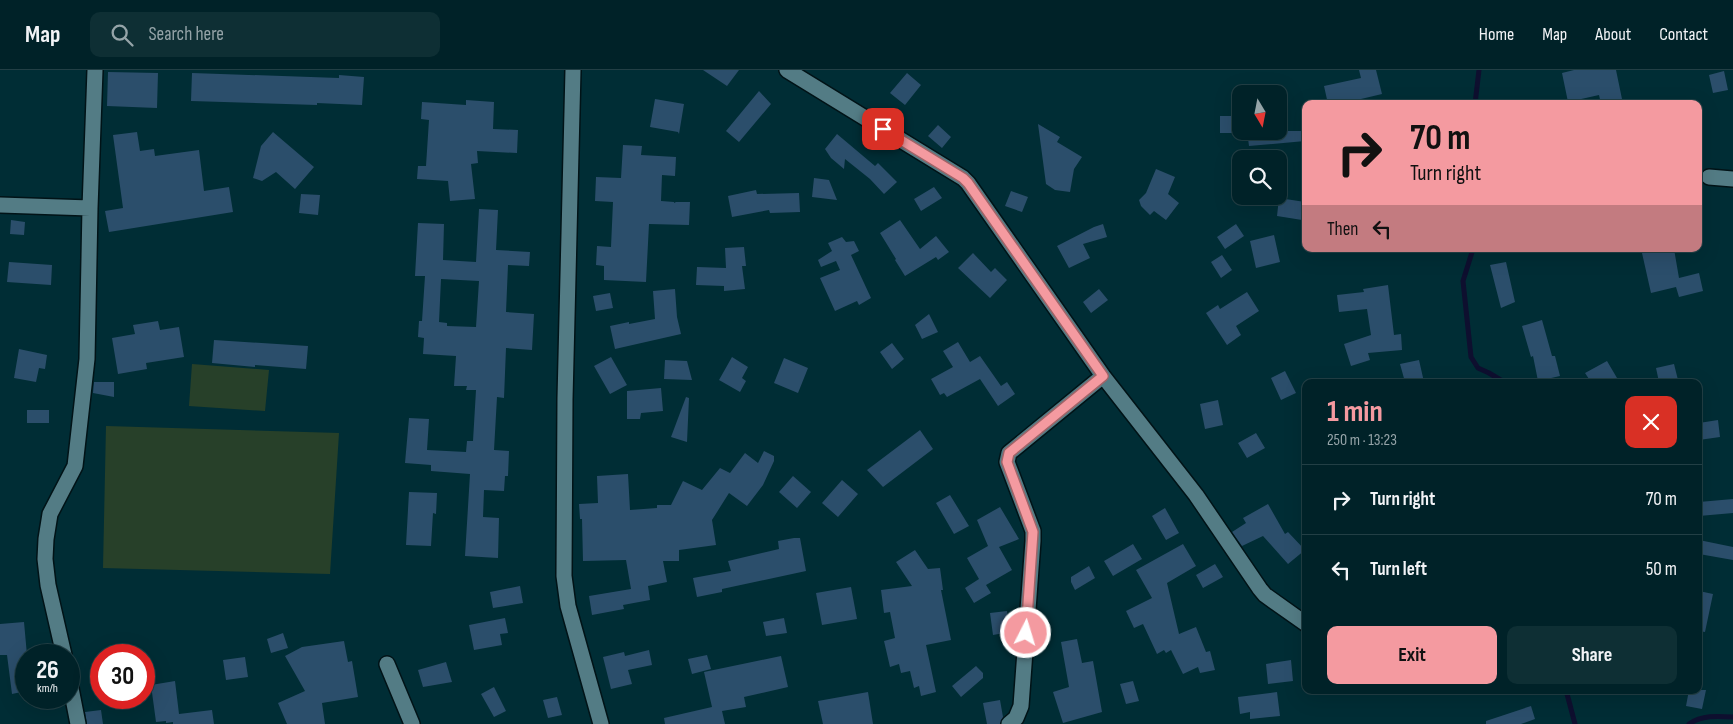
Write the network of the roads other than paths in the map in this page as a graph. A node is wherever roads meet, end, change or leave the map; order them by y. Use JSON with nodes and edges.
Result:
{"nodes":[{"id":1,"x":95,"y":70,"type":"edge"},
{"id":2,"x":573,"y":70,"type":"edge"},
{"id":3,"x":787,"y":70,"type":"edge"},
{"id":4,"x":1709,"y":177,"type":"dead end"},
{"id":5,"x":1733,"y":179,"type":"edge"},
{"id":6,"x":0,"y":205,"type":"edge"},
{"id":7,"x":90,"y":208,"type":"junction"},
{"id":8,"x":1103,"y":376,"type":"junction"},
{"id":9,"x":1302,"y":621,"type":"edge"},
{"id":10,"x":61,"y":644,"type":"edge"},
{"id":11,"x":387,"y":664,"type":"dead end"},
{"id":12,"x":75,"y":709,"type":"edge"},
{"id":13,"x":78,"y":724,"type":"edge"},
{"id":14,"x":412,"y":724,"type":"edge"},
{"id":15,"x":601,"y":724,"type":"edge"},
{"id":16,"x":1009,"y":724,"type":"edge"}],
"edges":[{"from":1,"to":7,"type":"street"},
{"from":2,"to":15,"type":"street"},
{"from":3,"to":8,"type":"street"},
{"from":4,"to":5,"type":"street"},
{"from":6,"to":7,"type":"street"},
{"from":7,"to":10,"type":"street"},
{"from":8,"to":9,"type":"street"},
{"from":8,"to":16,"type":"street"},
{"from":11,"to":14,"type":"street"},
{"from":12,"to":13,"type":"street"}]}
